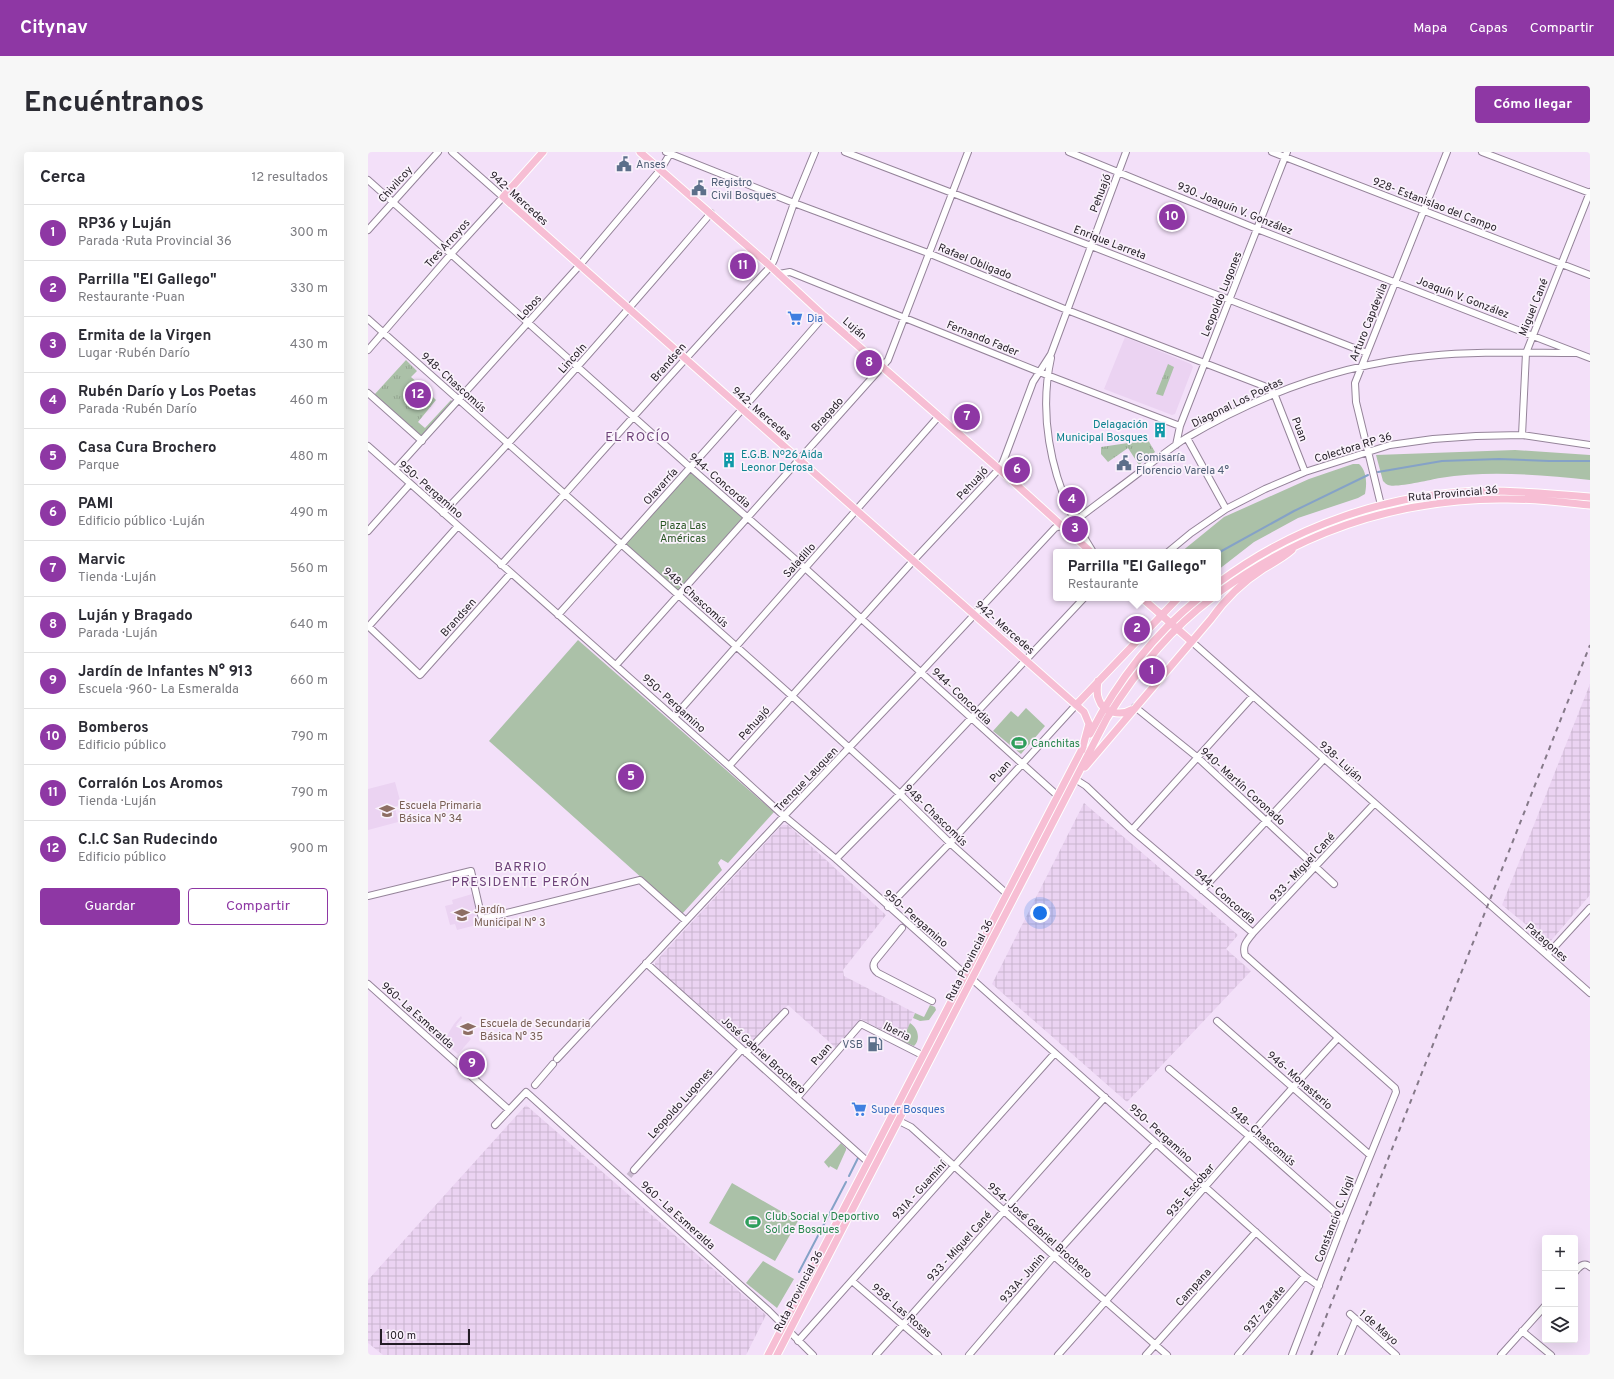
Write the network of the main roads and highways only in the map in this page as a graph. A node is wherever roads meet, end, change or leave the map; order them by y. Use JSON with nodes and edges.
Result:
{"nodes":[{"id":1,"x":542,"y":152,"type":"edge"},
{"id":2,"x":640,"y":152,"type":"edge"},
{"id":3,"x":503,"y":197,"type":"joint"},
{"id":4,"x":1590,"y":497,"type":"edge"},
{"id":5,"x":1590,"y":505,"type":"edge"},
{"id":6,"x":1301,"y":543,"type":"junction"},
{"id":7,"x":1089,"y":549,"type":"edge"},
{"id":8,"x":1252,"y":560,"type":"junction"},
{"id":9,"x":1221,"y":576,"type":"edge"},
{"id":10,"x":1221,"y":581,"type":"edge"},
{"id":11,"x":1221,"y":591,"type":"edge"},
{"id":12,"x":1145,"y":601,"type":"edge"},
{"id":13,"x":1175,"y":601,"type":"edge"},
{"id":14,"x":1196,"y":601,"type":"edge"},
{"id":15,"x":1208,"y":601,"type":"edge"},
{"id":16,"x":1161,"y":615,"type":"junction"},
{"id":17,"x":1173,"y":626,"type":"junction"},
{"id":18,"x":1191,"y":641,"type":"junction"},
{"id":19,"x":1098,"y":681,"type":"junction"},
{"id":20,"x":1076,"y":705,"type":"junction"},
{"id":21,"x":1104,"y":707,"type":"junction"},
{"id":22,"x":1135,"y":707,"type":"junction"},
{"id":23,"x":1111,"y":712,"type":"junction"},
{"id":24,"x":1082,"y":750,"type":"junction"},
{"id":25,"x":1075,"y":779,"type":"junction"},
{"id":26,"x":969,"y":977,"type":"junction"},
{"id":27,"x":768,"y":1355,"type":"edge"},
{"id":28,"x":777,"y":1355,"type":"edge"}],
"edges":[{"from":1,"to":3,"type":"main road","name":"Tres Arroyos"},
{"from":2,"to":7,"type":"main road","name":"Luján"},
{"from":3,"to":20,"type":"main road","name":"942- Mercedes"},
{"from":4,"to":8,"type":"main road","name":"Ruta Provincial 36"},
{"from":5,"to":6,"type":"main road","name":"Ruta Provincial 36"},
{"from":6,"to":11,"type":"main road","name":"Ruta Provincial 36"},
{"from":6,"to":18,"type":"main road"},
{"from":8,"to":9,"type":"main road"},
{"from":8,"to":10,"type":"main road","name":"Ruta Provincial 36"},
{"from":12,"to":16,"type":"main road"},
{"from":13,"to":16,"type":"main road","name":"Puan"},
{"from":14,"to":17,"type":"main road","name":"Ruta Provincial 36"},
{"from":15,"to":17,"type":"main road","name":"Ruta Provincial 36"},
{"from":16,"to":17,"type":"main road"},
{"from":16,"to":19,"type":"main road","name":"Puan"},
{"from":17,"to":18,"type":"main road"},
{"from":17,"to":21,"type":"main road","name":"Ruta Provincial 36"},
{"from":17,"to":23,"type":"main road","name":"Ruta Provincial 36"},
{"from":18,"to":22,"type":"main road"},
{"from":19,"to":20,"type":"main road","name":"Puan"},
{"from":19,"to":21,"type":"main road"},
{"from":20,"to":24,"type":"main road","name":"942- Mercedes"},
{"from":21,"to":23,"type":"main road"},
{"from":21,"to":24,"type":"main road","name":"Ruta Provincial 36"},
{"from":22,"to":23,"type":"main road"},
{"from":22,"to":25,"type":"main road"},
{"from":23,"to":25,"type":"main road","name":"Ruta Provincial 36"},
{"from":24,"to":26,"type":"main road","name":"Ruta Provincial 36"},
{"from":25,"to":26,"type":"main road","name":"Ruta Provincial 36"},
{"from":26,"to":27,"type":"main road","name":"Ruta Provincial 36"},
{"from":26,"to":28,"type":"main road","name":"Ruta Provincial 36"}]}
